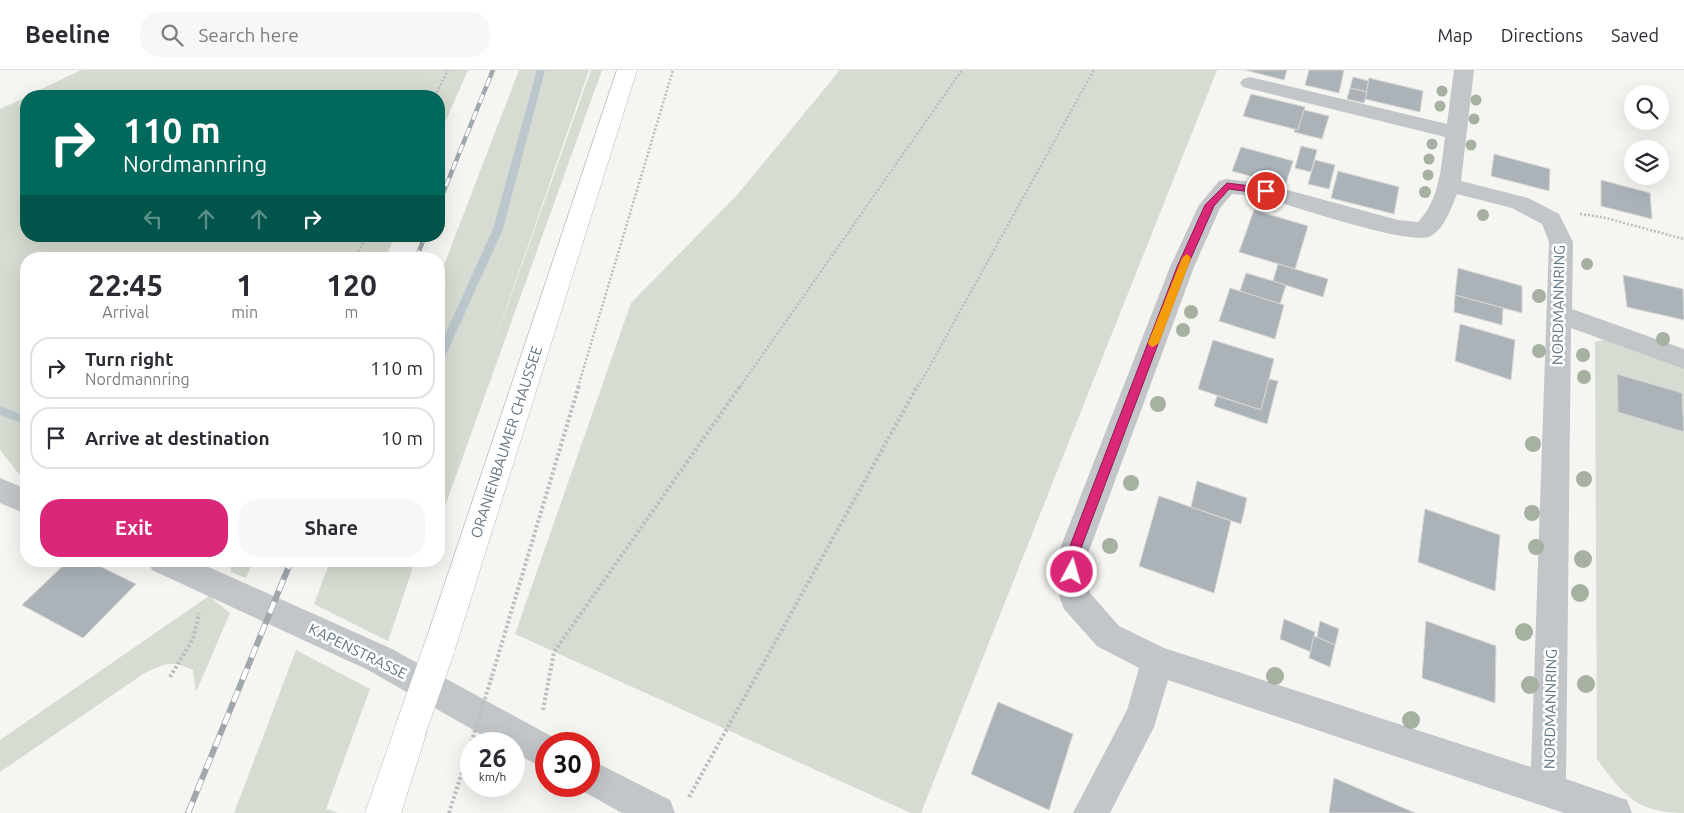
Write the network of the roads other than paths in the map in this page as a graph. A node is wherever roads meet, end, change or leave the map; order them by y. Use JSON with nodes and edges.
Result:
{"nodes":[{"id":1,"x":627,"y":70,"type":"edge"},
{"id":2,"x":1464,"y":70,"type":"edge"},
{"id":3,"x":1250,"y":83,"type":"dead end"},
{"id":4,"x":1456,"y":133,"type":"junction"},
{"id":5,"x":1450,"y":185,"type":"junction"},
{"id":6,"x":1558,"y":314,"type":"junction"},
{"id":7,"x":1684,"y":360,"type":"edge"},
{"id":8,"x":0,"y":490,"type":"edge"},
{"id":9,"x":20,"y":499,"type":"edge"},
{"id":10,"x":177,"y":567,"type":"edge"},
{"id":11,"x":1156,"y":661,"type":"junction"},
{"id":12,"x":535,"y":747,"type":"edge"},
{"id":13,"x":600,"y":780,"type":"edge"},
{"id":14,"x":1548,"y":790,"type":"junction"},
{"id":15,"x":671,"y":809,"type":"edge"},
{"id":16,"x":383,"y":813,"type":"edge"},
{"id":17,"x":1091,"y":813,"type":"edge"},
{"id":18,"x":1614,"y":813,"type":"edge"}],
"edges":[{"from":1,"to":16,"type":"main road","name":"ORANIENBAUMER CHAUSSEE","bridge":true},
{"from":2,"to":4,"type":"street","name":"NORDMANNRING"},
{"from":3,"to":4,"type":"street"},
{"from":4,"to":5,"type":"street","name":"NORDMANNRING"},
{"from":5,"to":6,"type":"street","name":"NORDMANNRING"},
{"from":5,"to":11,"type":"street","name":"NORDMANNRING"},
{"from":6,"to":7,"type":"street"},
{"from":6,"to":14,"type":"street","name":"NORDMANNRING"},
{"from":8,"to":9,"type":"street"},
{"from":10,"to":12,"type":"street","name":"KAPENSTRASSE"},
{"from":11,"to":14,"type":"street","name":"NORDMANNRING"},
{"from":11,"to":17,"type":"street"},
{"from":13,"to":15,"type":"street"},
{"from":14,"to":18,"type":"street"}]}
